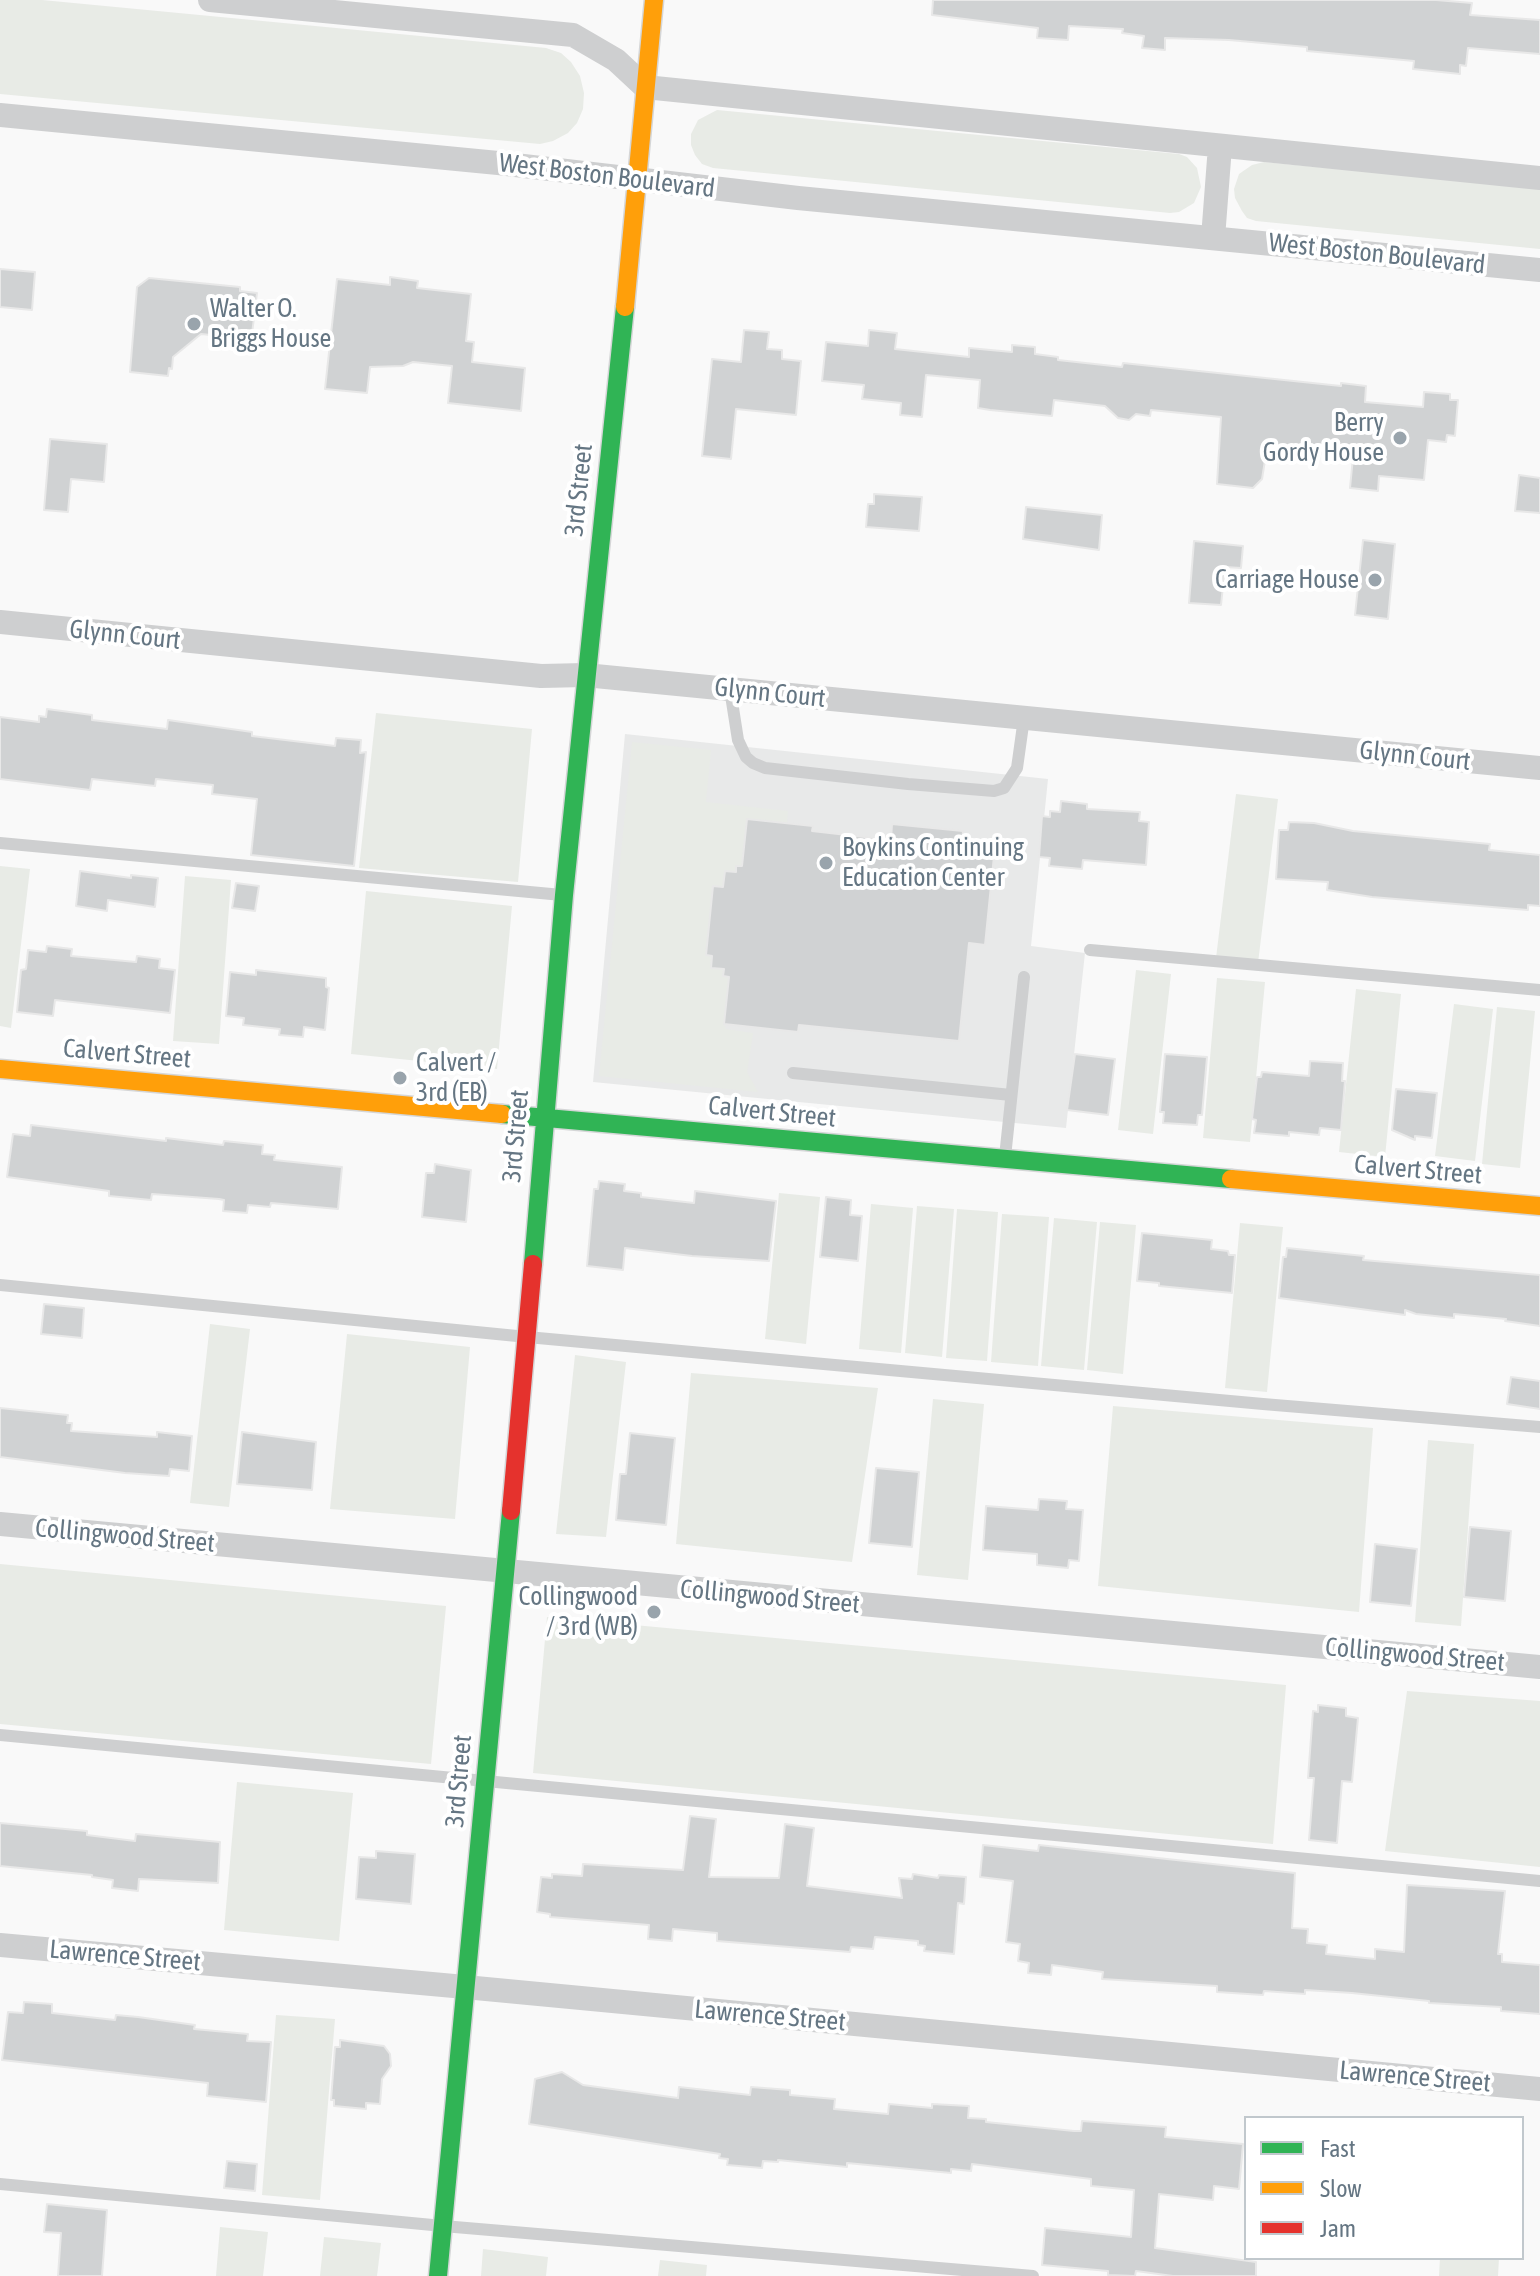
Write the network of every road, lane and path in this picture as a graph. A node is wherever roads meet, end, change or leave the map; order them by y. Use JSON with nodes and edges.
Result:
{"nodes":[{"id":1,"x":210,"y":0,"type":"edge"},
{"id":2,"x":654,"y":0,"type":"edge"},
{"id":3,"x":645,"y":87,"type":"junction"},
{"id":4,"x":0,"y":115,"type":"edge"},
{"id":5,"x":1220,"y":146,"type":"junction"},
{"id":6,"x":1540,"y":178,"type":"edge"},
{"id":7,"x":638,"y":179,"type":"junction"},
{"id":8,"x":1213,"y":238,"type":"junction"},
{"id":9,"x":1540,"y":270,"type":"edge"},
{"id":10,"x":0,"y":622,"type":"edge"},
{"id":11,"x":585,"y":675,"type":"junction"},
{"id":12,"x":730,"y":689,"type":"junction"},
{"id":13,"x":1024,"y":718,"type":"junction"},
{"id":14,"x":1540,"y":768,"type":"edge"},
{"id":15,"x":0,"y":843,"type":"edge"},
{"id":16,"x":564,"y":895,"type":"junction"},
{"id":17,"x":1090,"y":950,"type":"dead end"},
{"id":18,"x":1024,"y":977,"type":"dead end"},
{"id":19,"x":1540,"y":990,"type":"edge"},
{"id":20,"x":0,"y":1069,"type":"edge"},
{"id":21,"x":793,"y":1073,"type":"dead end"},
{"id":22,"x":1011,"y":1095,"type":"junction"},
{"id":23,"x":544,"y":1116,"type":"junction"},
{"id":24,"x":1004,"y":1161,"type":"junction"},
{"id":25,"x":1540,"y":1206,"type":"edge"},
{"id":26,"x":0,"y":1285,"type":"edge"},
{"id":27,"x":527,"y":1337,"type":"junction"},
{"id":28,"x":1540,"y":1427,"type":"edge"},
{"id":29,"x":0,"y":1524,"type":"edge"},
{"id":30,"x":504,"y":1572,"type":"junction"},
{"id":31,"x":1540,"y":1667,"type":"edge"},
{"id":32,"x":0,"y":1735,"type":"edge"},
{"id":33,"x":485,"y":1781,"type":"junction"},
{"id":34,"x":1540,"y":1881,"type":"edge"},
{"id":35,"x":0,"y":1945,"type":"edge"},
{"id":36,"x":465,"y":1987,"type":"junction"},
{"id":37,"x":1540,"y":2089,"type":"edge"},
{"id":38,"x":0,"y":2184,"type":"edge"},
{"id":39,"x":443,"y":2226,"type":"junction"},
{"id":40,"x":438,"y":2276,"type":"edge"},
{"id":41,"x":1033,"y":2276,"type":"edge"}],
"edges":[{"from":1,"to":3,"type":"street"},
{"from":2,"to":3,"type":"street","name":"3rd Street"},
{"from":3,"to":5,"type":"street"},
{"from":3,"to":7,"type":"street","name":"3rd Street"},
{"from":4,"to":7,"type":"street","name":"West Boston Boulevard"},
{"from":5,"to":6,"type":"street"},
{"from":5,"to":8,"type":"street"},
{"from":7,"to":8,"type":"street","name":"West Boston Boulevard"},
{"from":7,"to":11,"type":"street","name":"3rd Street"},
{"from":8,"to":9,"type":"street","name":"West Boston Boulevard"},
{"from":10,"to":11,"type":"street","name":"Glynn Court"},
{"from":11,"to":12,"type":"street","name":"Glynn Court"},
{"from":11,"to":16,"type":"street","name":"3rd Street"},
{"from":12,"to":13,"type":"street","name":"Glynn Court"},
{"from":12,"to":13,"type":"lane"},
{"from":13,"to":14,"type":"street","name":"Glynn Court"},
{"from":15,"to":16,"type":"lane"},
{"from":16,"to":23,"type":"street","name":"3rd Street"},
{"from":17,"to":19,"type":"lane"},
{"from":18,"to":22,"type":"lane"},
{"from":20,"to":23,"type":"street","name":"Calvert Street"},
{"from":21,"to":22,"type":"lane"},
{"from":22,"to":24,"type":"lane"},
{"from":23,"to":24,"type":"street","name":"Calvert Street"},
{"from":23,"to":27,"type":"street","name":"3rd Street"},
{"from":24,"to":25,"type":"street","name":"Calvert Street"},
{"from":26,"to":27,"type":"lane"},
{"from":27,"to":28,"type":"lane"},
{"from":27,"to":30,"type":"street","name":"3rd Street"},
{"from":29,"to":30,"type":"street","name":"Collingwood Street"},
{"from":30,"to":31,"type":"street","name":"Collingwood Street"},
{"from":30,"to":33,"type":"street","name":"3rd Street"},
{"from":32,"to":33,"type":"lane"},
{"from":33,"to":34,"type":"lane"},
{"from":33,"to":36,"type":"street","name":"3rd Street"},
{"from":35,"to":36,"type":"street","name":"Lawrence Street"},
{"from":36,"to":37,"type":"street","name":"Lawrence Street"},
{"from":36,"to":39,"type":"street","name":"3rd Street"},
{"from":38,"to":39,"type":"lane"},
{"from":39,"to":40,"type":"street","name":"3rd Street"},
{"from":39,"to":41,"type":"lane"}]}
